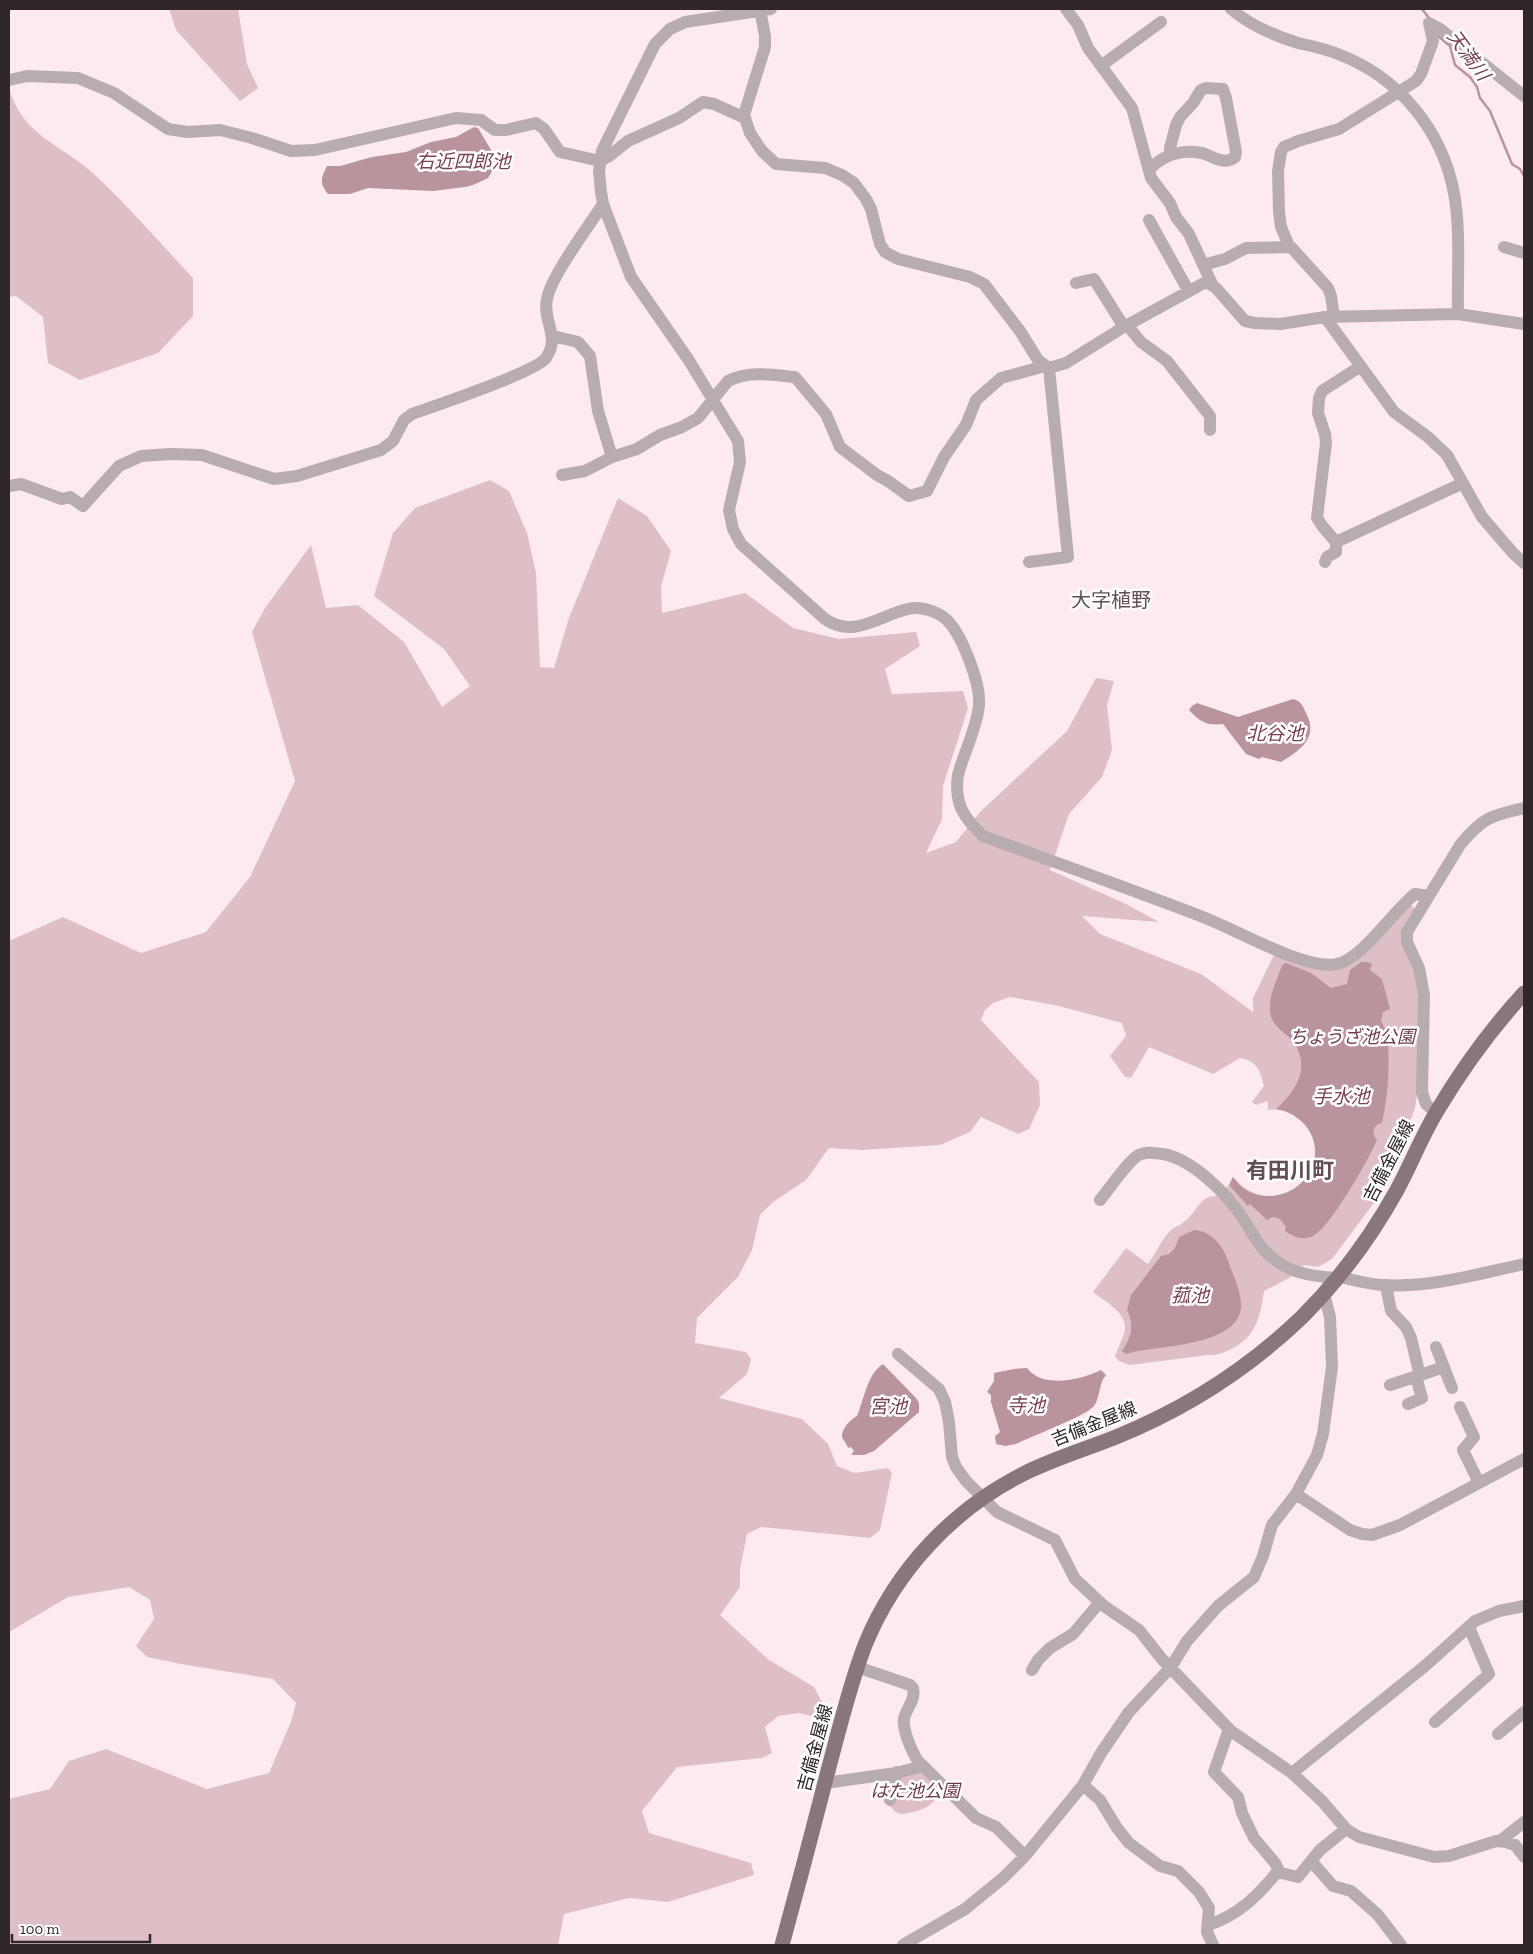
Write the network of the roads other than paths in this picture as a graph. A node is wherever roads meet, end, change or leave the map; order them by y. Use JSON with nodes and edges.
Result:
{"nodes":[{"id":1,"x":1066,"y":9,"type":"edge"},
{"id":2,"x":1231,"y":9,"type":"edge"},
{"id":3,"x":764,"y":10,"type":"edge"},
{"id":4,"x":1162,"y":22,"type":"dead end"},
{"id":5,"x":1102,"y":65,"type":"junction"},
{"id":6,"x":9,"y":80,"type":"edge"},
{"id":7,"x":1400,"y":91,"type":"junction"},
{"id":8,"x":1524,"y":96,"type":"edge"},
{"id":9,"x":745,"y":118,"type":"junction"},
{"id":10,"x":1170,"y":154,"type":"junction"},
{"id":11,"x":600,"y":161,"type":"junction"},
{"id":12,"x":1149,"y":170,"type":"junction"},
{"id":13,"x":603,"y":204,"type":"junction"},
{"id":14,"x":1149,"y":220,"type":"dead end"},
{"id":15,"x":1289,"y":246,"type":"junction"},
{"id":16,"x":1504,"y":247,"type":"dead end"},
{"id":17,"x":1524,"y":253,"type":"edge"},
{"id":18,"x":1203,"y":265,"type":"junction"},
{"id":19,"x":1076,"y":283,"type":"dead end"},
{"id":20,"x":1213,"y":286,"type":"junction"},
{"id":21,"x":1188,"y":290,"type":"junction"},
{"id":22,"x":1458,"y":314,"type":"junction"},
{"id":23,"x":1330,"y":317,"type":"junction"},
{"id":24,"x":1524,"y":324,"type":"edge"},
{"id":25,"x":1126,"y":326,"type":"junction"},
{"id":26,"x":553,"y":336,"type":"junction"},
{"id":27,"x":1361,"y":366,"type":"junction"},
{"id":28,"x":1047,"y":367,"type":"junction"},
{"id":29,"x":714,"y":399,"type":"junction"},
{"id":30,"x":1210,"y":430,"type":"dead end"},
{"id":31,"x":612,"y":457,"type":"junction"},
{"id":32,"x":562,"y":475,"type":"dead end"},
{"id":33,"x":1463,"y":483,"type":"junction"},
{"id":34,"x":9,"y":486,"type":"edge"},
{"id":35,"x":1336,"y":542,"type":"junction"},
{"id":36,"x":1028,"y":562,"type":"dead end"},
{"id":37,"x":1325,"y":562,"type":"dead end"},
{"id":38,"x":1524,"y":563,"type":"edge"},
{"id":39,"x":1524,"y":808,"type":"edge"},
{"id":40,"x":1428,"y":896,"type":"junction"},
{"id":41,"x":1524,"y":993,"type":"edge"},
{"id":42,"x":1436,"y":1113,"type":"junction"},
{"id":43,"x":1100,"y":1200,"type":"dead end"},
{"id":44,"x":1524,"y":1264,"type":"edge"},
{"id":45,"x":1339,"y":1277,"type":"junction"},
{"id":46,"x":1386,"y":1285,"type":"junction"},
{"id":47,"x":1324,"y":1294,"type":"junction"},
{"id":48,"x":1436,"y":1347,"type":"dead end"},
{"id":49,"x":898,"y":1354,"type":"dead end"},
{"id":50,"x":1444,"y":1367,"type":"junction"},
{"id":51,"x":1418,"y":1376,"type":"junction"},
{"id":52,"x":1390,"y":1385,"type":"dead end"},
{"id":53,"x":1452,"y":1388,"type":"dead end"},
{"id":54,"x":1408,"y":1404,"type":"dead end"},
{"id":55,"x":1460,"y":1407,"type":"dead end"},
{"id":56,"x":1524,"y":1459,"type":"edge"},
{"id":57,"x":1479,"y":1483,"type":"junction"},
{"id":58,"x":1296,"y":1494,"type":"junction"},
{"id":59,"x":984,"y":1497,"type":"junction"},
{"id":60,"x":1100,"y":1602,"type":"junction"},
{"id":61,"x":1524,"y":1606,"type":"edge"},
{"id":62,"x":1469,"y":1626,"type":"junction"},
{"id":63,"x":857,"y":1667,"type":"junction"},
{"id":64,"x":1171,"y":1667,"type":"junction"},
{"id":65,"x":1032,"y":1670,"type":"dead end"},
{"id":66,"x":1524,"y":1712,"type":"edge"},
{"id":67,"x":1435,"y":1722,"type":"dead end"},
{"id":68,"x":1229,"y":1729,"type":"junction"},
{"id":69,"x":1498,"y":1734,"type":"dead end"},
{"id":70,"x":923,"y":1766,"type":"junction"},
{"id":71,"x":897,"y":1772,"type":"junction"},
{"id":72,"x":1292,"y":1773,"type":"junction"},
{"id":73,"x":825,"y":1784,"type":"junction"},
{"id":74,"x":1082,"y":1785,"type":"junction"},
{"id":75,"x":890,"y":1800,"type":"dead end"},
{"id":76,"x":1524,"y":1822,"type":"edge"},
{"id":77,"x":1346,"y":1829,"type":"junction"},
{"id":78,"x":1500,"y":1841,"type":"junction"},
{"id":79,"x":1025,"y":1856,"type":"junction"},
{"id":80,"x":1524,"y":1857,"type":"edge"},
{"id":81,"x":1312,"y":1862,"type":"junction"},
{"id":82,"x":1280,"y":1873,"type":"junction"},
{"id":83,"x":1208,"y":1925,"type":"junction"},
{"id":84,"x":782,"y":1945,"type":"edge"},
{"id":85,"x":903,"y":1945,"type":"edge"},
{"id":86,"x":1213,"y":1945,"type":"edge"},
{"id":87,"x":1401,"y":1945,"type":"edge"}],
"edges":[{"from":1,"to":5,"type":"street"},
{"from":2,"to":7,"type":"street"},
{"from":3,"to":9,"type":"street"},
{"from":3,"to":11,"type":"street"},
{"from":4,"to":5,"type":"street"},
{"from":5,"to":12,"type":"street"},
{"from":6,"to":11,"type":"street"},
{"from":7,"to":8,"type":"street"},
{"from":7,"to":15,"type":"street"},
{"from":7,"to":22,"type":"street"},
{"from":9,"to":11,"type":"street"},
{"from":9,"to":28,"type":"street"},
{"from":10,"to":10,"type":"street"},
{"from":10,"to":12,"type":"street"},
{"from":11,"to":13,"type":"street"},
{"from":12,"to":18,"type":"street"},
{"from":13,"to":26,"type":"street"},
{"from":13,"to":29,"type":"street"},
{"from":14,"to":21,"type":"street"},
{"from":15,"to":18,"type":"street"},
{"from":15,"to":23,"type":"street"},
{"from":16,"to":17,"type":"street"},
{"from":18,"to":20,"type":"street"},
{"from":19,"to":25,"type":"street"},
{"from":20,"to":21,"type":"street"},
{"from":20,"to":23,"type":"street"},
{"from":21,"to":25,"type":"street"},
{"from":22,"to":23,"type":"street"},
{"from":22,"to":24,"type":"street"},
{"from":23,"to":27,"type":"street"},
{"from":25,"to":28,"type":"street"},
{"from":25,"to":30,"type":"street"},
{"from":26,"to":31,"type":"street"},
{"from":26,"to":34,"type":"street"},
{"from":27,"to":33,"type":"street"},
{"from":27,"to":35,"type":"street"},
{"from":28,"to":29,"type":"street"},
{"from":28,"to":36,"type":"street"},
{"from":29,"to":31,"type":"street"},
{"from":29,"to":40,"type":"street"},
{"from":31,"to":32,"type":"street"},
{"from":33,"to":35,"type":"street"},
{"from":33,"to":38,"type":"street"},
{"from":35,"to":37,"type":"street"},
{"from":39,"to":40,"type":"street"},
{"from":40,"to":42,"type":"street"},
{"from":41,"to":42,"type":"main road","name":"吉備金屋線"},
{"from":42,"to":45,"type":"main road","name":"吉備金屋線"},
{"from":43,"to":45,"type":"street"},
{"from":44,"to":46,"type":"street"},
{"from":45,"to":46,"type":"street"},
{"from":45,"to":47,"type":"main road","name":"吉備金屋線"},
{"from":46,"to":51,"type":"street"},
{"from":47,"to":58,"type":"street"},
{"from":47,"to":59,"type":"main road","name":"吉備金屋線"},
{"from":48,"to":50,"type":"street"},
{"from":49,"to":59,"type":"street"},
{"from":50,"to":51,"type":"street"},
{"from":50,"to":53,"type":"street"},
{"from":51,"to":52,"type":"street"},
{"from":51,"to":54,"type":"street"},
{"from":55,"to":57,"type":"street"},
{"from":56,"to":57,"type":"street"},
{"from":57,"to":58,"type":"street"},
{"from":58,"to":64,"type":"street"},
{"from":59,"to":60,"type":"street"},
{"from":59,"to":63,"type":"main road","name":"吉備金屋線"},
{"from":60,"to":64,"type":"street"},
{"from":60,"to":65,"type":"street"},
{"from":61,"to":62,"type":"street"},
{"from":62,"to":67,"type":"street"},
{"from":62,"to":72,"type":"street"},
{"from":63,"to":70,"type":"street"},
{"from":63,"to":73,"type":"main road","name":"吉備金屋線"},
{"from":64,"to":68,"type":"street"},
{"from":64,"to":74,"type":"street"},
{"from":66,"to":69,"type":"street"},
{"from":68,"to":72,"type":"street"},
{"from":68,"to":82,"type":"street"},
{"from":70,"to":71,"type":"street"},
{"from":70,"to":79,"type":"street"},
{"from":71,"to":73,"type":"street"},
{"from":71,"to":75,"type":"street"},
{"from":72,"to":77,"type":"street"},
{"from":73,"to":84,"type":"main road","name":"吉備金屋線"},
{"from":74,"to":79,"type":"street"},
{"from":74,"to":83,"type":"street"},
{"from":76,"to":78,"type":"street"},
{"from":77,"to":78,"type":"street"},
{"from":77,"to":81,"type":"street"},
{"from":78,"to":80,"type":"street"},
{"from":79,"to":85,"type":"street"},
{"from":81,"to":82,"type":"street"},
{"from":81,"to":87,"type":"street"},
{"from":82,"to":83,"type":"street"},
{"from":83,"to":86,"type":"street"}]}
